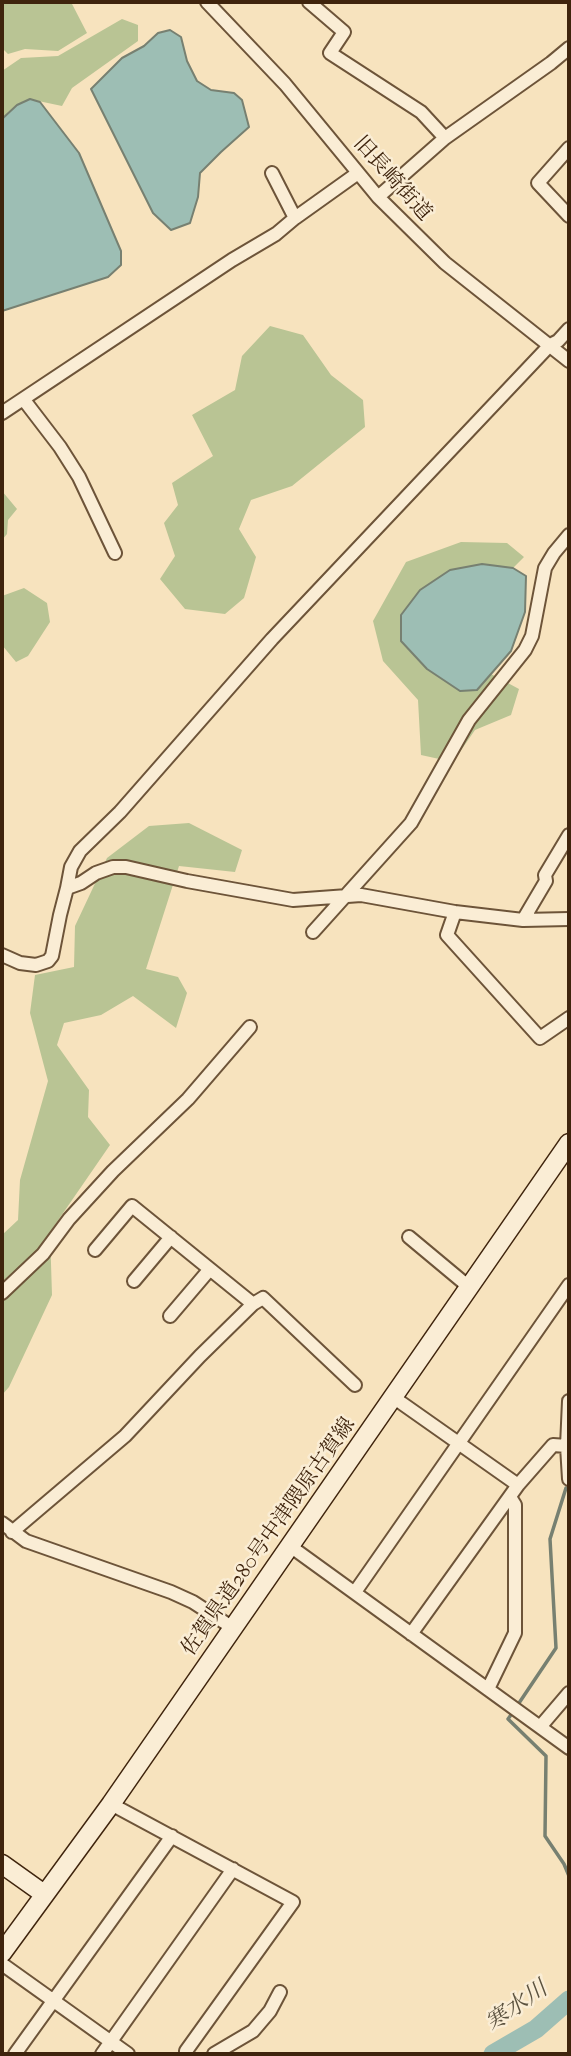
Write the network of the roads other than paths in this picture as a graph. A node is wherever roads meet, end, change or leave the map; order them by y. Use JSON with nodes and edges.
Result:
{"nodes":[{"id":1,"x":207,"y":2,"type":"edge"},
{"id":2,"x":309,"y":2,"type":"edge"},
{"id":3,"x":569,"y":48,"type":"edge"},
{"id":4,"x":445,"y":138,"type":"junction"},
{"id":5,"x":569,"y":148,"type":"edge"},
{"id":6,"x":272,"y":173,"type":"dead end"},
{"id":7,"x":358,"y":173,"type":"junction"},
{"id":8,"x":378,"y":197,"type":"junction"},
{"id":9,"x":569,"y":216,"type":"edge"},
{"id":10,"x":295,"y":218,"type":"junction"},
{"id":11,"x":569,"y":329,"type":"edge"},
{"id":12,"x":550,"y":345,"type":"junction"},
{"id":13,"x":569,"y":361,"type":"edge"},
{"id":14,"x":24,"y":400,"type":"junction"},
{"id":15,"x":2,"y":413,"type":"edge"},
{"id":16,"x":567,"y":541,"type":"edge"},
{"id":17,"x":115,"y":552,"type":"dead end"},
{"id":18,"x":569,"y":835,"type":"edge"},
{"id":19,"x":67,"y":888,"type":"junction"},
{"id":20,"x":344,"y":897,"type":"junction"},
{"id":21,"x":455,"y":912,"type":"junction"},
{"id":22,"x":569,"y":919,"type":"edge"},
{"id":23,"x":523,"y":920,"type":"junction"},
{"id":24,"x":313,"y":932,"type":"dead end"},
{"id":25,"x":2,"y":955,"type":"edge"},
{"id":26,"x":569,"y":1018,"type":"edge"},
{"id":27,"x":250,"y":1027,"type":"dead end"},
{"id":28,"x":569,"y":1143,"type":"edge"},
{"id":29,"x":171,"y":1237,"type":"junction"},
{"id":30,"x":409,"y":1237,"type":"dead end"},
{"id":31,"x":94,"y":1250,"type":"dead end"},
{"id":32,"x":210,"y":1269,"type":"junction"},
{"id":33,"x":134,"y":1280,"type":"dead end"},
{"id":34,"x":569,"y":1285,"type":"edge"},
{"id":35,"x":469,"y":1287,"type":"junction"},
{"id":36,"x":2,"y":1293,"type":"edge"},
{"id":37,"x":253,"y":1304,"type":"junction"},
{"id":38,"x":170,"y":1316,"type":"dead end"},
{"id":39,"x":355,"y":1385,"type":"dead end"},
{"id":40,"x":393,"y":1398,"type":"junction"},
{"id":41,"x":569,"y":1401,"type":"edge"},
{"id":42,"x":459,"y":1444,"type":"junction"},
{"id":43,"x":567,"y":1446,"type":"junction"},
{"id":44,"x":569,"y":1479,"type":"edge"},
{"id":45,"x":518,"y":1485,"type":"junction"},
{"id":46,"x":510,"y":1497,"type":"junction"},
{"id":47,"x":7,"y":1527,"type":"edge"},
{"id":48,"x":290,"y":1546,"type":"junction"},
{"id":49,"x":355,"y":1592,"type":"junction"},
{"id":50,"x":233,"y":1628,"type":"junction"},
{"id":51,"x":411,"y":1634,"type":"junction"},
{"id":52,"x":488,"y":1689,"type":"junction"},
{"id":53,"x":569,"y":1693,"type":"edge"},
{"id":54,"x":540,"y":1727,"type":"junction"},
{"id":55,"x":569,"y":1748,"type":"edge"},
{"id":56,"x":111,"y":1804,"type":"junction"},
{"id":57,"x":172,"y":1836,"type":"junction"},
{"id":58,"x":2,"y":1864,"type":"edge"},
{"id":59,"x":233,"y":1869,"type":"junction"},
{"id":60,"x":44,"y":1894,"type":"junction"},
{"id":61,"x":2,"y":1953,"type":"edge"},
{"id":62,"x":2,"y":1964,"type":"edge"},
{"id":63,"x":280,"y":1992,"type":"dead end"},
{"id":64,"x":53,"y":2001,"type":"junction"},
{"id":65,"x":111,"y":2042,"type":"junction"},
{"id":66,"x":15,"y":2054,"type":"edge"},
{"id":67,"x":103,"y":2054,"type":"edge"},
{"id":68,"x":128,"y":2054,"type":"edge"},
{"id":69,"x":187,"y":2054,"type":"edge"},
{"id":70,"x":214,"y":2054,"type":"edge"}],
"edges":[{"from":1,"to":7,"type":"street","name":"旧長崎街道"},
{"from":2,"to":4,"type":"street"},
{"from":3,"to":4,"type":"street"},
{"from":4,"to":8,"type":"street"},
{"from":5,"to":9,"type":"street"},
{"from":6,"to":10,"type":"street"},
{"from":7,"to":8,"type":"street","name":"旧長崎街道"},
{"from":7,"to":10,"type":"street"},
{"from":8,"to":12,"type":"street","name":"旧長崎街道"},
{"from":10,"to":14,"type":"street"},
{"from":11,"to":12,"type":"street"},
{"from":12,"to":13,"type":"street","name":"旧長崎街道"},
{"from":12,"to":19,"type":"street"},
{"from":14,"to":15,"type":"street"},
{"from":14,"to":17,"type":"street"},
{"from":16,"to":20,"type":"street"},
{"from":18,"to":23,"type":"street"},
{"from":19,"to":20,"type":"street"},
{"from":19,"to":25,"type":"street"},
{"from":20,"to":21,"type":"street"},
{"from":20,"to":24,"type":"street"},
{"from":21,"to":23,"type":"street"},
{"from":21,"to":26,"type":"street"},
{"from":22,"to":23,"type":"street"},
{"from":27,"to":36,"type":"street"},
{"from":28,"to":35,"type":"main road","name":"佐賀県道280号中津隈原古賀線"},
{"from":29,"to":31,"type":"street"},
{"from":29,"to":32,"type":"street"},
{"from":29,"to":33,"type":"street"},
{"from":30,"to":35,"type":"street"},
{"from":32,"to":37,"type":"street"},
{"from":32,"to":38,"type":"street"},
{"from":34,"to":42,"type":"street"},
{"from":35,"to":40,"type":"main road","name":"佐賀県道280号中津隈原古賀線"},
{"from":37,"to":39,"type":"street"},
{"from":37,"to":47,"type":"street"},
{"from":40,"to":42,"type":"street"},
{"from":40,"to":48,"type":"main road","name":"佐賀県道280号中津隈原古賀線"},
{"from":41,"to":43,"type":"street"},
{"from":42,"to":45,"type":"street"},
{"from":42,"to":49,"type":"street"},
{"from":43,"to":44,"type":"street"},
{"from":43,"to":45,"type":"street"},
{"from":45,"to":46,"type":"street"},
{"from":46,"to":51,"type":"street"},
{"from":46,"to":52,"type":"street"},
{"from":47,"to":50,"type":"street"},
{"from":48,"to":49,"type":"street"},
{"from":48,"to":50,"type":"main road","name":"佐賀県道280号中津隈原古賀線"},
{"from":49,"to":51,"type":"street"},
{"from":50,"to":56,"type":"main road","name":"佐賀県道280号中津隈原古賀線"},
{"from":51,"to":52,"type":"street"},
{"from":52,"to":54,"type":"street"},
{"from":53,"to":54,"type":"street"},
{"from":54,"to":55,"type":"street"},
{"from":56,"to":57,"type":"street"},
{"from":56,"to":60,"type":"main road","name":"佐賀県道280号中津隈原古賀線"},
{"from":57,"to":59,"type":"street"},
{"from":57,"to":64,"type":"street"},
{"from":58,"to":60,"type":"main road"},
{"from":59,"to":65,"type":"street"},
{"from":59,"to":69,"type":"street"},
{"from":60,"to":61,"type":"main road","name":"佐賀県道280号中津隈原古賀線"},
{"from":62,"to":64,"type":"street"},
{"from":63,"to":70,"type":"street"},
{"from":64,"to":65,"type":"street"},
{"from":64,"to":66,"type":"street"},
{"from":65,"to":67,"type":"street"},
{"from":65,"to":68,"type":"street"}]}
